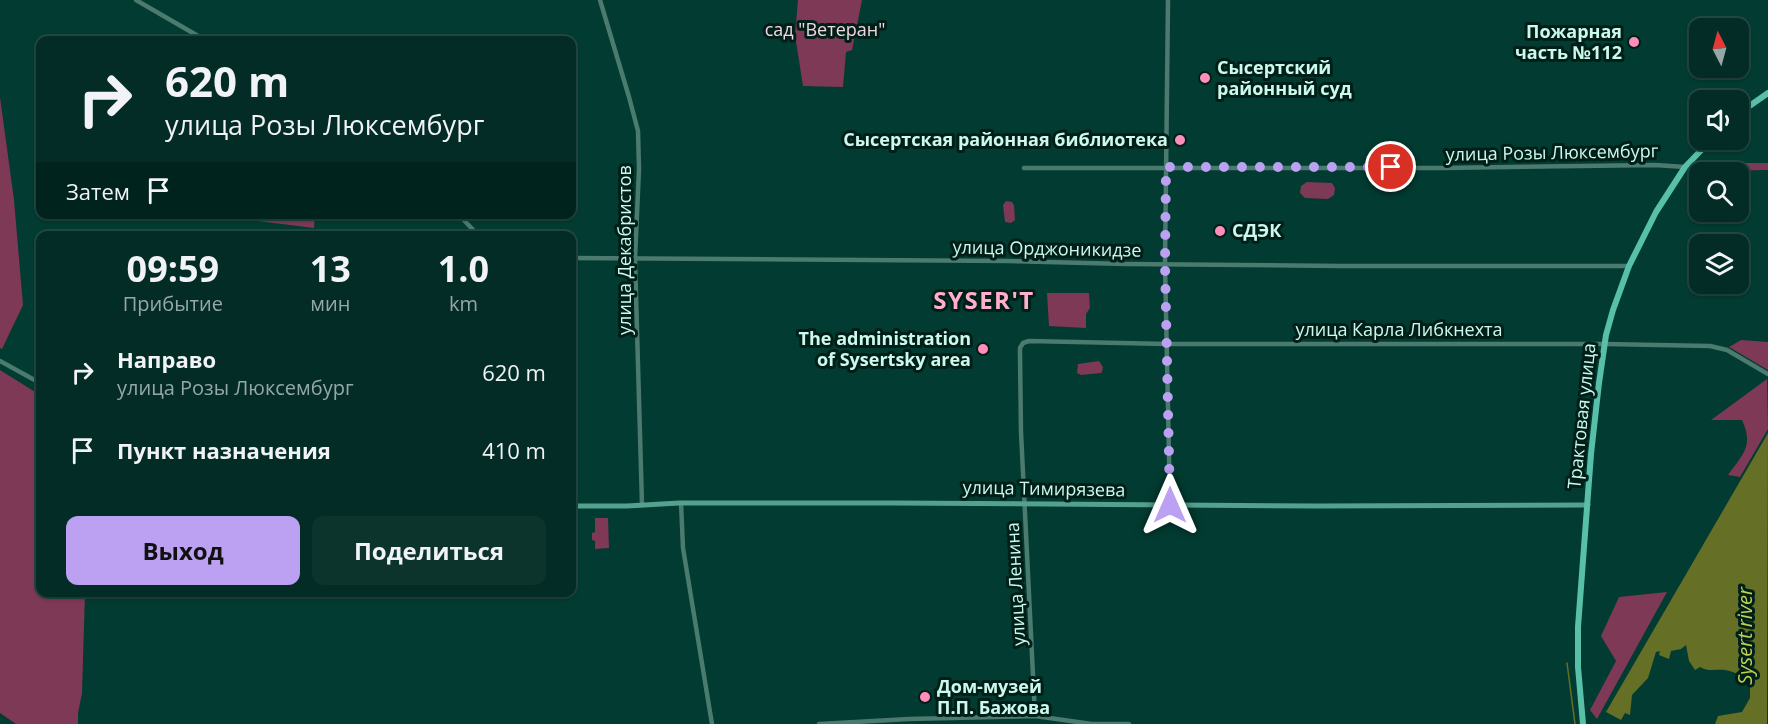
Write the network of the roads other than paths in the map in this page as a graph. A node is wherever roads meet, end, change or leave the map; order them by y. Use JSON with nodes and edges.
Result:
{"nodes":[{"id":1,"x":136,"y":0,"type":"edge"},
{"id":2,"x":600,"y":0,"type":"edge"},
{"id":3,"x":1168,"y":0,"type":"edge"},
{"id":4,"x":198,"y":36,"type":"edge"},
{"id":5,"x":1768,"y":93,"type":"edge"},
{"id":6,"x":1749,"y":106,"type":"edge"},
{"id":7,"x":1701,"y":150,"type":"edge"},
{"id":8,"x":1166,"y":167,"type":"junction"},
{"id":9,"x":1685,"y":167,"type":"junction"},
{"id":10,"x":1024,"y":168,"type":"dead end"},
{"id":11,"x":463,"y":219,"type":"edge"},
{"id":12,"x":474,"y":231,"type":"edge"},
{"id":13,"x":576,"y":258,"type":"edge"},
{"id":14,"x":635,"y":259,"type":"junction"},
{"id":15,"x":1165,"y":264,"type":"junction"},
{"id":16,"x":1629,"y":266,"type":"junction"},
{"id":17,"x":1023,"y":343,"type":"joint"},
{"id":18,"x":1167,"y":344,"type":"junction"},
{"id":19,"x":1605,"y":344,"type":"junction"},
{"id":20,"x":0,"y":362,"type":"edge"},
{"id":21,"x":1768,"y":374,"type":"edge"},
{"id":22,"x":36,"y":382,"type":"edge"},
{"id":23,"x":681,"y":503,"type":"junction"},
{"id":24,"x":1025,"y":504,"type":"junction"},
{"id":25,"x":642,"y":505,"type":"junction"},
{"id":26,"x":1170,"y":505,"type":"junction"},
{"id":27,"x":1588,"y":505,"type":"junction"},
{"id":28,"x":576,"y":506,"type":"edge"},
{"id":29,"x":1035,"y":716,"type":"junction"},
{"id":30,"x":712,"y":724,"type":"edge"},
{"id":31,"x":819,"y":724,"type":"edge"},
{"id":32,"x":1129,"y":724,"type":"edge"},
{"id":33,"x":1583,"y":724,"type":"edge"}],
"edges":[{"from":1,"to":4,"type":"street"},
{"from":2,"to":14,"type":"street","name":"улица Декабристов"},
{"from":3,"to":8,"type":"street"},
{"from":5,"to":6,"type":"main road"},
{"from":7,"to":9,"type":"main road","name":"Трактовая улица"},
{"from":8,"to":9,"type":"street","name":"улица Розы Люксембург"},
{"from":8,"to":10,"type":"street","name":"улица Розы Люксембург"},
{"from":8,"to":15,"type":"street"},
{"from":9,"to":16,"type":"main road","name":"Трактовая улица"},
{"from":11,"to":12,"type":"street"},
{"from":13,"to":14,"type":"street","name":"улица Орджоникидзе"},
{"from":14,"to":15,"type":"street","name":"улица Орджоникидзе"},
{"from":14,"to":25,"type":"street","name":"улица Декабристов"},
{"from":15,"to":16,"type":"street","name":"улица Орджоникидзе"},
{"from":15,"to":18,"type":"street"},
{"from":16,"to":19,"type":"main road","name":"Трактовая улица"},
{"from":17,"to":18,"type":"street","name":"улица Карла Либкнехта"},
{"from":17,"to":24,"type":"street","name":"улица Ленина"},
{"from":18,"to":19,"type":"street","name":"улица Карла Либкнехта"},
{"from":18,"to":26,"type":"street"},
{"from":19,"to":21,"type":"street","name":"улица Карла Либкнехта"},
{"from":19,"to":27,"type":"main road","name":"Трактовая улица"},
{"from":20,"to":22,"type":"street"},
{"from":23,"to":24,"type":"main road","name":"улица Тимирязева"},
{"from":23,"to":25,"type":"main road","name":"улица Тимирязева"},
{"from":23,"to":30,"type":"street"},
{"from":24,"to":26,"type":"main road","name":"улица Тимирязева"},
{"from":24,"to":29,"type":"street","name":"улица Ленина"},
{"from":25,"to":28,"type":"main road","name":"улица Тимирязева"},
{"from":26,"to":27,"type":"main road","name":"улица Тимирязева"},
{"from":27,"to":33,"type":"main road","name":"Трактовая улица"},
{"from":29,"to":31,"type":"street"},
{"from":29,"to":32,"type":"street"}]}
